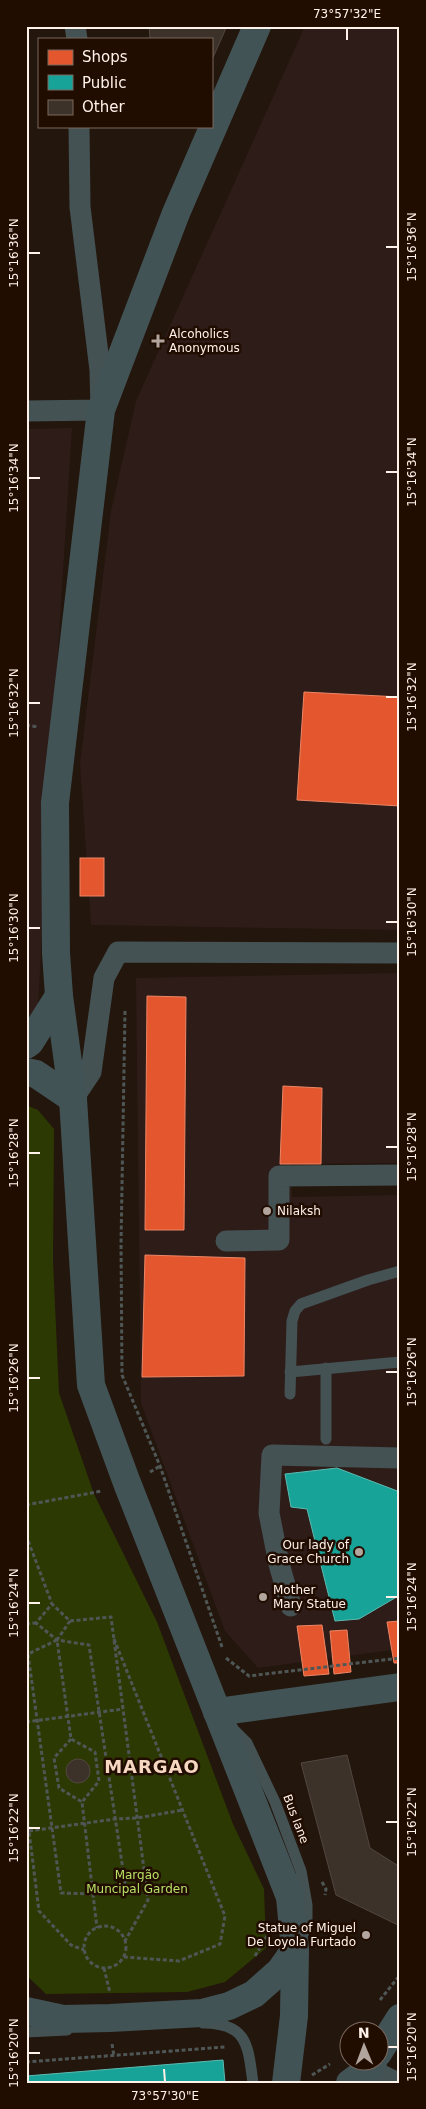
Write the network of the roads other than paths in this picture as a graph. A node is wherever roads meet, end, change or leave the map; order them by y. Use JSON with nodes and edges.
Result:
{"nodes":[{"id":1,"x":257,"y":26,"type":"edge"},
{"id":2,"x":79,"y":128,"type":"edge"},
{"id":3,"x":101,"y":410,"type":"junction"},
{"id":4,"x":26,"y":411,"type":"edge"},
{"id":5,"x":400,"y":953,"type":"edge"},
{"id":6,"x":59,"y":996,"type":"junction"},
{"id":7,"x":26,"y":1045,"type":"edge"},
{"id":8,"x":26,"y":1072,"type":"edge"},
{"id":9,"x":73,"y":1099,"type":"junction"},
{"id":10,"x":400,"y":1175,"type":"edge"},
{"id":11,"x":226,"y":1241,"type":"dead end"},
{"id":12,"x":400,"y":1272,"type":"edge"},
{"id":13,"x":400,"y":1362,"type":"edge"},
{"id":14,"x":326,"y":1368,"type":"junction"},
{"id":15,"x":290,"y":1372,"type":"junction"},
{"id":16,"x":290,"y":1394,"type":"dead end"},
{"id":17,"x":326,"y":1439,"type":"dead end"},
{"id":18,"x":400,"y":1458,"type":"edge"},
{"id":19,"x":292,"y":1606,"type":"dead end"},
{"id":20,"x":400,"y":1687,"type":"edge"},
{"id":21,"x":217,"y":1712,"type":"junction"},
{"id":22,"x":295,"y":1950,"type":"junction"},
{"id":23,"x":26,"y":2011,"type":"edge"},
{"id":24,"x":400,"y":2018,"type":"edge"},
{"id":25,"x":26,"y":2032,"type":"edge"},
{"id":26,"x":388,"y":2036,"type":"edge"},
{"id":27,"x":379,"y":2072,"type":"edge"},
{"id":28,"x":253,"y":2083,"type":"edge"},
{"id":29,"x":286,"y":2083,"type":"edge"},
{"id":30,"x":398,"y":2083,"type":"edge"}],
"edges":[{"from":1,"to":3,"type":"main road"},
{"from":2,"to":3,"type":"street"},
{"from":3,"to":4,"type":"street"},
{"from":3,"to":6,"type":"main road"},
{"from":5,"to":9,"type":"street"},
{"from":6,"to":7,"type":"main road"},
{"from":6,"to":9,"type":"main road"},
{"from":8,"to":9,"type":"main road"},
{"from":9,"to":21,"type":"main road"},
{"from":10,"to":11,"type":"street"},
{"from":12,"to":15,"type":"lane"},
{"from":13,"to":14,"type":"lane"},
{"from":14,"to":15,"type":"lane"},
{"from":14,"to":17,"type":"lane"},
{"from":15,"to":16,"type":"lane"},
{"from":18,"to":19,"type":"street"},
{"from":20,"to":21,"type":"main road"},
{"from":21,"to":22,"type":"main road"},
{"from":22,"to":23,"type":"main road"},
{"from":22,"to":29,"type":"main road"},
{"from":24,"to":26,"type":"main road"},
{"from":25,"to":28,"type":"lane"},
{"from":27,"to":30,"type":"street"}]}
